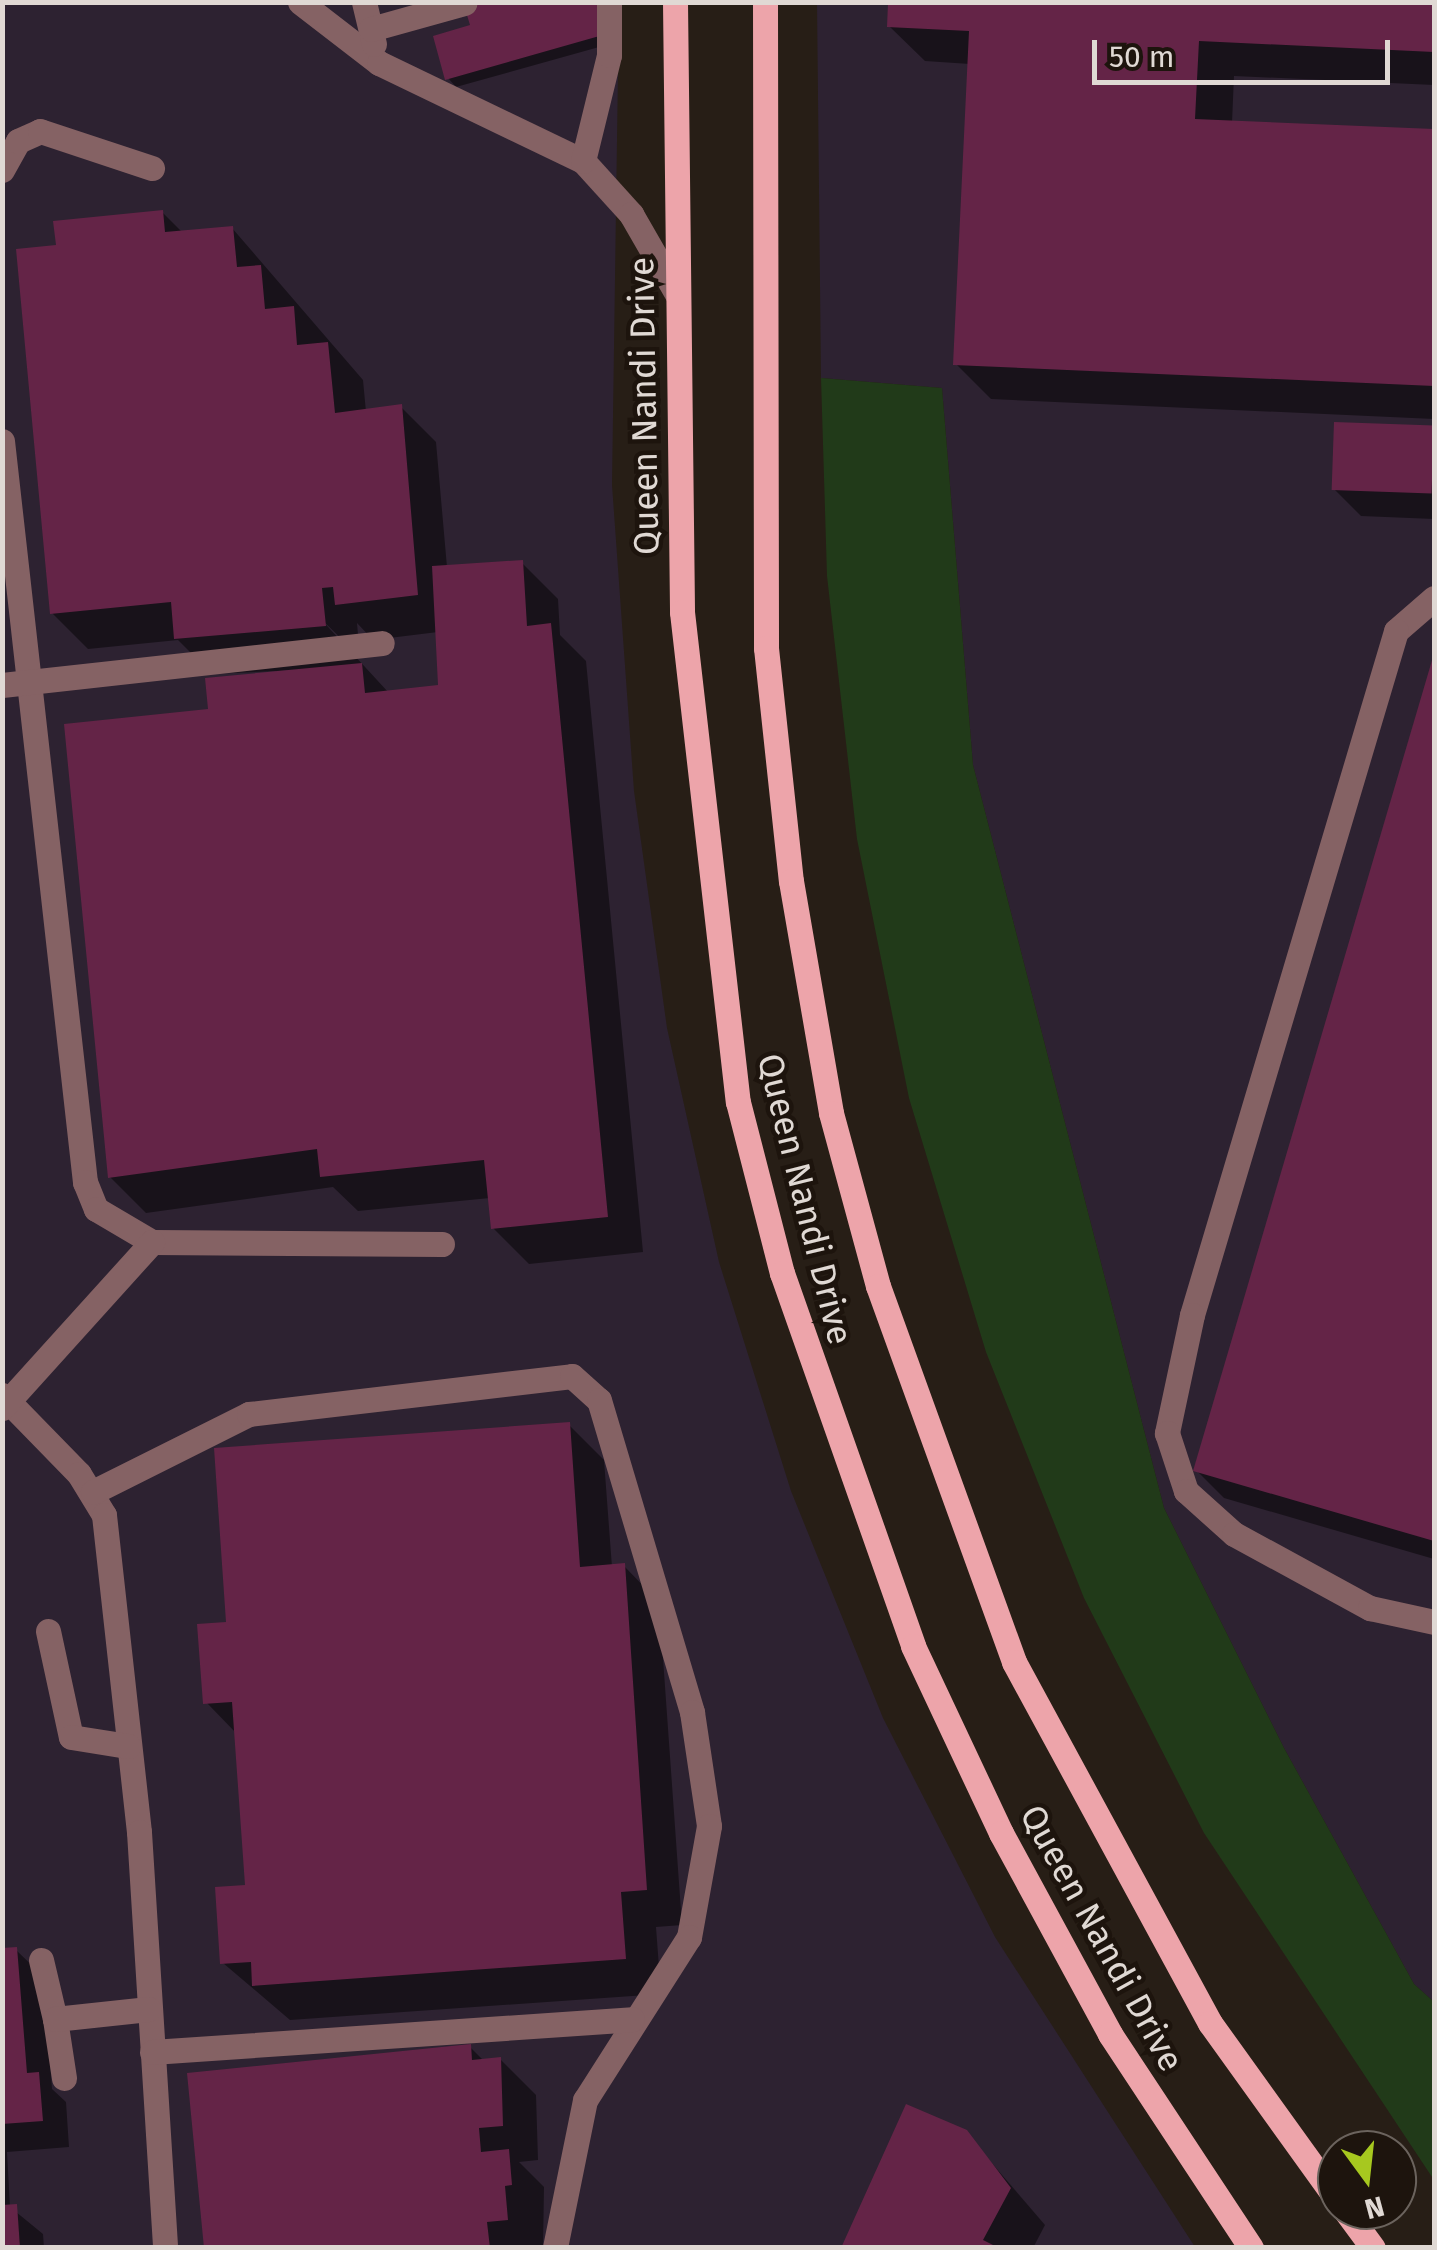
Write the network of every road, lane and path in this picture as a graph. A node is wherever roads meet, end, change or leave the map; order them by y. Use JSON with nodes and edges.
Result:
{"nodes":[{"id":1,"x":300,"y":2,"type":"edge"},
{"id":2,"x":364,"y":2,"type":"edge"},
{"id":3,"x":609,"y":2,"type":"edge"},
{"id":4,"x":675,"y":2,"type":"edge"},
{"id":5,"x":764,"y":2,"type":"edge"},
{"id":6,"x":464,"y":3,"type":"edge"},
{"id":7,"x":371,"y":29,"type":"junction"},
{"id":8,"x":379,"y":63,"type":"junction"},
{"id":9,"x":583,"y":161,"type":"junction"},
{"id":10,"x":152,"y":168,"type":"dead end"},
{"id":11,"x":2,"y":170,"type":"edge"},
{"id":12,"x":677,"y":294,"type":"junction"},
{"id":13,"x":2,"y":441,"type":"edge"},
{"id":14,"x":1434,"y":598,"type":"edge"},
{"id":15,"x":382,"y":643,"type":"dead end"},
{"id":16,"x":32,"y":682,"type":"junction"},
{"id":17,"x":2,"y":685,"type":"edge"},
{"id":18,"x":152,"y":1242,"type":"junction"},
{"id":19,"x":442,"y":1244,"type":"dead end"},
{"id":20,"x":4,"y":1404,"type":"edge"},
{"id":21,"x":94,"y":1492,"type":"junction"},
{"id":22,"x":1434,"y":1622,"type":"edge"},
{"id":23,"x":48,"y":1631,"type":"dead end"},
{"id":24,"x":128,"y":1746,"type":"junction"},
{"id":25,"x":41,"y":1960,"type":"dead end"},
{"id":26,"x":148,"y":2009,"type":"junction"},
{"id":27,"x":54,"y":2019,"type":"junction"},
{"id":28,"x":632,"y":2019,"type":"junction"},
{"id":29,"x":152,"y":2052,"type":"junction"},
{"id":30,"x":64,"y":2078,"type":"dead end"},
{"id":31,"x":1317,"y":2172,"type":"edge"},
{"id":32,"x":165,"y":2248,"type":"edge"},
{"id":33,"x":555,"y":2248,"type":"edge"},
{"id":34,"x":1251,"y":2248,"type":"edge"}],
"edges":[{"from":1,"to":8,"type":"lane"},
{"from":2,"to":7,"type":"lane"},
{"from":3,"to":9,"type":"lane"},
{"from":4,"to":12,"type":"main road","name":"Queen Nandi Drive"},
{"from":5,"to":31,"type":"main road","name":"Queen Nandi Drive"},
{"from":6,"to":7,"type":"lane"},
{"from":7,"to":8,"type":"lane"},
{"from":8,"to":9,"type":"lane"},
{"from":9,"to":12,"type":"lane"},
{"from":10,"to":11,"type":"lane"},
{"from":12,"to":34,"type":"main road","name":"Queen Nandi Drive"},
{"from":13,"to":16,"type":"lane"},
{"from":14,"to":22,"type":"lane"},
{"from":15,"to":16,"type":"lane"},
{"from":16,"to":17,"type":"lane"},
{"from":16,"to":18,"type":"lane"},
{"from":18,"to":19,"type":"lane"},
{"from":18,"to":20,"type":"lane"},
{"from":20,"to":21,"type":"lane"},
{"from":21,"to":24,"type":"lane"},
{"from":21,"to":28,"type":"lane"},
{"from":23,"to":24,"type":"lane"},
{"from":24,"to":26,"type":"lane"},
{"from":25,"to":27,"type":"lane"},
{"from":26,"to":27,"type":"lane"},
{"from":26,"to":29,"type":"lane"},
{"from":27,"to":30,"type":"lane"},
{"from":28,"to":29,"type":"lane"},
{"from":28,"to":33,"type":"lane"},
{"from":29,"to":32,"type":"lane"}]}
